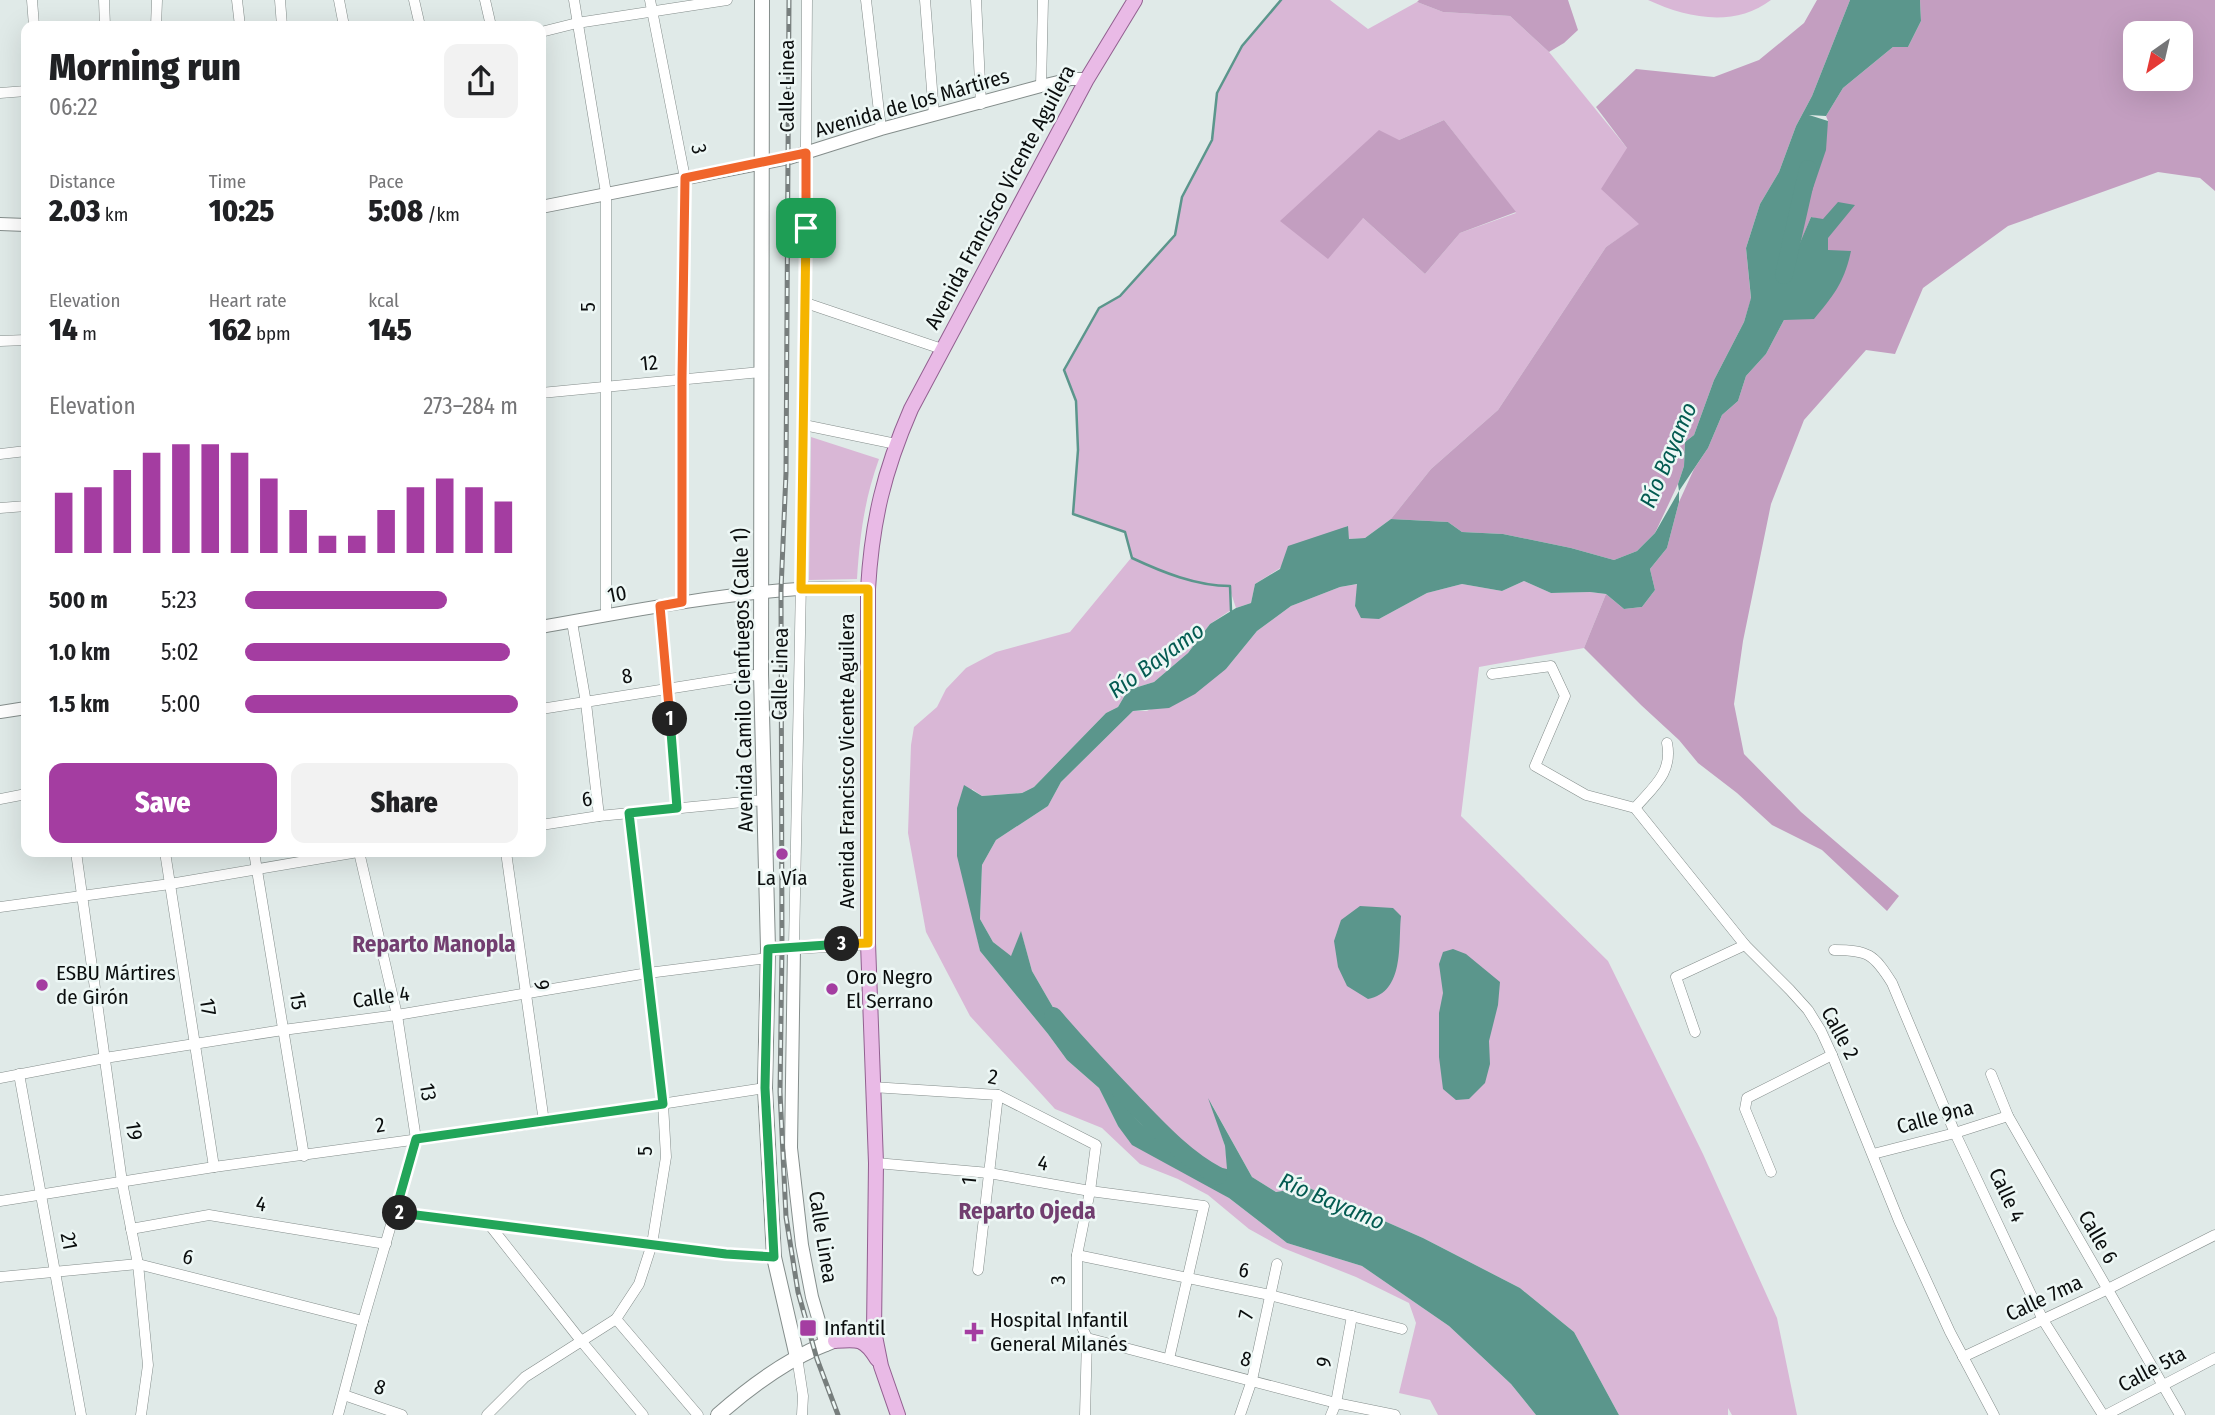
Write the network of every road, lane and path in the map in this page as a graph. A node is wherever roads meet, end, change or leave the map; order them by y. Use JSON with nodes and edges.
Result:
{"nodes":[{"id":1,"x":32,"y":0,"type":"edge"},
{"id":2,"x":104,"y":0,"type":"edge"},
{"id":3,"x":157,"y":0,"type":"edge"},
{"id":4,"x":237,"y":0,"type":"edge"},
{"id":5,"x":279,"y":0,"type":"edge"},
{"id":6,"x":340,"y":0,"type":"edge"},
{"id":7,"x":414,"y":0,"type":"edge"},
{"id":8,"x":485,"y":0,"type":"edge"},
{"id":9,"x":574,"y":0,"type":"edge"},
{"id":10,"x":727,"y":0,"type":"edge"},
{"id":11,"x":761,"y":0,"type":"edge"},
{"id":12,"x":807,"y":0,"type":"edge"},
{"id":13,"x":866,"y":0,"type":"edge"},
{"id":14,"x":925,"y":0,"type":"edge"},
{"id":15,"x":976,"y":0,"type":"edge"},
{"id":16,"x":1043,"y":0,"type":"edge"},
{"id":17,"x":1135,"y":0,"type":"edge"},
{"id":18,"x":651,"y":5,"type":"edge"},
{"id":19,"x":34,"y":21,"type":"edge"},
{"id":20,"x":105,"y":21,"type":"edge"},
{"id":21,"x":156,"y":21,"type":"edge"},
{"id":22,"x":239,"y":21,"type":"edge"},
{"id":23,"x":281,"y":21,"type":"edge"},
{"id":24,"x":343,"y":21,"type":"edge"},
{"id":25,"x":419,"y":21,"type":"edge"},
{"id":26,"x":490,"y":21,"type":"edge"},
{"id":27,"x":577,"y":23,"type":"junction"},
{"id":28,"x":546,"y":31,"type":"edge"},
{"id":29,"x":1087,"y":79,"type":"junction"},
{"id":30,"x":1041,"y":86,"type":"junction"},
{"id":31,"x":21,"y":91,"type":"edge"},
{"id":32,"x":0,"y":93,"type":"edge"},
{"id":33,"x":981,"y":104,"type":"junction"},
{"id":34,"x":934,"y":115,"type":"junction"},
{"id":35,"x":881,"y":129,"type":"junction"},
{"id":36,"x":806,"y":153,"type":"junction"},
{"id":37,"x":761,"y":162,"type":"junction"},
{"id":38,"x":685,"y":178,"type":"junction"},
{"id":39,"x":606,"y":193,"type":"junction"},
{"id":40,"x":546,"y":206,"type":"edge"},
{"id":41,"x":0,"y":224,"type":"edge"},
{"id":42,"x":21,"y":225,"type":"edge"},
{"id":43,"x":806,"y":303,"type":"junction"},
{"id":44,"x":21,"y":340,"type":"edge"},
{"id":45,"x":0,"y":341,"type":"edge"},
{"id":46,"x":942,"y":349,"type":"junction"},
{"id":47,"x":761,"y":372,"type":"junction"},
{"id":48,"x":682,"y":379,"type":"junction"},
{"id":49,"x":607,"y":387,"type":"junction"},
{"id":50,"x":546,"y":393,"type":"edge"},
{"id":51,"x":804,"y":425,"type":"junction"},
{"id":52,"x":896,"y":444,"type":"junction"},
{"id":53,"x":21,"y":452,"type":"edge"},
{"id":54,"x":0,"y":454,"type":"edge"},
{"id":55,"x":21,"y":506,"type":"edge"},
{"id":56,"x":0,"y":508,"type":"edge"},
{"id":57,"x":801,"y":589,"type":"junction"},
{"id":58,"x":868,"y":589,"type":"junction"},
{"id":59,"x":761,"y":592,"type":"junction"},
{"id":60,"x":682,"y":602,"type":"junction"},
{"id":61,"x":660,"y":606,"type":"junction"},
{"id":62,"x":606,"y":616,"type":"junction"},
{"id":63,"x":572,"y":622,"type":"junction"},
{"id":64,"x":546,"y":626,"type":"edge"},
{"id":65,"x":761,"y":674,"type":"junction"},
{"id":66,"x":1492,"y":674,"type":"dead end"},
{"id":67,"x":668,"y":688,"type":"junction"},
{"id":68,"x":586,"y":703,"type":"junction"},
{"id":69,"x":546,"y":708,"type":"edge"},
{"id":70,"x":21,"y":709,"type":"edge"},
{"id":71,"x":0,"y":712,"type":"edge"},
{"id":72,"x":1667,"y":743,"type":"dead end"},
{"id":73,"x":21,"y":795,"type":"edge"},
{"id":74,"x":0,"y":799,"type":"edge"},
{"id":75,"x":765,"y":800,"type":"junction"},
{"id":76,"x":677,"y":808,"type":"junction"},
{"id":77,"x":1634,"y":808,"type":"junction"},
{"id":78,"x":629,"y":813,"type":"junction"},
{"id":79,"x":599,"y":816,"type":"junction"},
{"id":80,"x":546,"y":824,"type":"edge"},
{"id":81,"x":77,"y":857,"type":"edge"},
{"id":82,"x":166,"y":857,"type":"edge"},
{"id":83,"x":255,"y":857,"type":"edge"},
{"id":84,"x":329,"y":857,"type":"edge"},
{"id":85,"x":360,"y":857,"type":"edge"},
{"id":86,"x":507,"y":857,"type":"edge"},
{"id":87,"x":256,"y":869,"type":"junction"},
{"id":88,"x":170,"y":884,"type":"junction"},
{"id":89,"x":82,"y":896,"type":"junction"},
{"id":90,"x":0,"y":907,"type":"edge"},
{"id":91,"x":868,"y":943,"type":"junction"},
{"id":92,"x":1745,"y":945,"type":"junction"},
{"id":93,"x":794,"y":947,"type":"junction"},
{"id":94,"x":1834,"y":950,"type":"dead end"},
{"id":95,"x":768,"y":953,"type":"junction"},
{"id":96,"x":648,"y":974,"type":"junction"},
{"id":97,"x":524,"y":994,"type":"junction"},
{"id":98,"x":397,"y":1015,"type":"junction"},
{"id":99,"x":283,"y":1030,"type":"junction"},
{"id":100,"x":1695,"y":1032,"type":"dead end"},
{"id":101,"x":195,"y":1046,"type":"junction"},
{"id":102,"x":1832,"y":1055,"type":"junction"},
{"id":103,"x":105,"y":1058,"type":"junction"},
{"id":104,"x":19,"y":1074,"type":"junction"},
{"id":105,"x":1991,"y":1074,"type":"dead end"},
{"id":106,"x":0,"y":1078,"type":"edge"},
{"id":107,"x":872,"y":1087,"type":"junction"},
{"id":108,"x":765,"y":1088,"type":"junction"},
{"id":109,"x":998,"y":1095,"type":"junction"},
{"id":110,"x":663,"y":1104,"type":"junction"},
{"id":111,"x":2008,"y":1116,"type":"junction"},
{"id":112,"x":544,"y":1122,"type":"junction"},
{"id":113,"x":1955,"y":1133,"type":"junction"},
{"id":114,"x":416,"y":1139,"type":"junction"},
{"id":115,"x":1096,"y":1145,"type":"joint"},
{"id":116,"x":1873,"y":1154,"type":"junction"},
{"id":117,"x":304,"y":1156,"type":"junction"},
{"id":118,"x":876,"y":1163,"type":"junction"},
{"id":119,"x":214,"y":1167,"type":"junction"},
{"id":120,"x":1771,"y":1172,"type":"dead end"},
{"id":121,"x":989,"y":1173,"type":"junction"},
{"id":122,"x":122,"y":1182,"type":"junction"},
{"id":123,"x":1090,"y":1191,"type":"junction"},
{"id":124,"x":41,"y":1195,"type":"junction"},
{"id":125,"x":0,"y":1201,"type":"edge"},
{"id":126,"x":395,"y":1213,"type":"junction"},
{"id":127,"x":488,"y":1223,"type":"junction"},
{"id":128,"x":131,"y":1229,"type":"junction"},
{"id":129,"x":2215,"y":1235,"type":"edge"},
{"id":130,"x":386,"y":1244,"type":"junction"},
{"id":131,"x":652,"y":1244,"type":"junction"},
{"id":132,"x":1077,"y":1255,"type":"junction"},
{"id":133,"x":774,"y":1257,"type":"junction"},
{"id":134,"x":138,"y":1264,"type":"junction"},
{"id":135,"x":1277,"y":1264,"type":"dead end"},
{"id":136,"x":978,"y":1270,"type":"dead end"},
{"id":137,"x":55,"y":1271,"type":"junction"},
{"id":138,"x":0,"y":1277,"type":"edge"},
{"id":139,"x":1187,"y":1278,"type":"junction"},
{"id":140,"x":2106,"y":1290,"type":"junction"},
{"id":141,"x":1270,"y":1295,"type":"junction"},
{"id":142,"x":1352,"y":1316,"type":"junction"},
{"id":143,"x":616,"y":1318,"type":"junction"},
{"id":144,"x":2043,"y":1320,"type":"junction"},
{"id":145,"x":363,"y":1321,"type":"junction"},
{"id":146,"x":1402,"y":1329,"type":"dead end"},
{"id":147,"x":874,"y":1331,"type":"junction"},
{"id":148,"x":1087,"y":1338,"type":"junction"},
{"id":149,"x":582,"y":1342,"type":"junction"},
{"id":150,"x":830,"y":1343,"type":"junction"},
{"id":151,"x":797,"y":1357,"type":"junction"},
{"id":152,"x":1963,"y":1357,"type":"junction"},
{"id":153,"x":2215,"y":1358,"type":"edge"},
{"id":154,"x":1168,"y":1359,"type":"junction"},
{"id":155,"x":881,"y":1366,"type":"junction"},
{"id":156,"x":1252,"y":1380,"type":"junction"},
{"id":157,"x":2163,"y":1386,"type":"junction"},
{"id":158,"x":344,"y":1395,"type":"junction"},
{"id":159,"x":1336,"y":1403,"type":"junction"},
{"id":160,"x":81,"y":1415,"type":"edge"},
{"id":161,"x":141,"y":1415,"type":"edge"},
{"id":162,"x":338,"y":1415,"type":"edge"},
{"id":163,"x":402,"y":1415,"type":"edge"},
{"id":164,"x":487,"y":1415,"type":"edge"},
{"id":165,"x":643,"y":1415,"type":"edge"},
{"id":166,"x":698,"y":1415,"type":"edge"},
{"id":167,"x":718,"y":1415,"type":"edge"},
{"id":168,"x":802,"y":1415,"type":"edge"},
{"id":169,"x":898,"y":1415,"type":"edge"},
{"id":170,"x":1085,"y":1415,"type":"edge"},
{"id":171,"x":1240,"y":1415,"type":"edge"},
{"id":172,"x":1331,"y":1415,"type":"edge"},
{"id":173,"x":1395,"y":1415,"type":"edge"},
{"id":174,"x":1994,"y":1415,"type":"edge"},
{"id":175,"x":2105,"y":1415,"type":"edge"},
{"id":176,"x":2180,"y":1415,"type":"edge"}],
"edges":[{"from":1,"to":19,"type":"street"},
{"from":2,"to":20,"type":"street"},
{"from":3,"to":21,"type":"street"},
{"from":4,"to":22,"type":"street"},
{"from":5,"to":23,"type":"street"},
{"from":6,"to":24,"type":"street"},
{"from":7,"to":25,"type":"street"},
{"from":8,"to":26,"type":"street"},
{"from":9,"to":27,"type":"street","name":"5"},
{"from":10,"to":18,"type":"street"},
{"from":11,"to":37,"type":"main road","name":"Avenida Camilo Cienfuegos (Calle 1)"},
{"from":12,"to":36,"type":"street","name":"Calle Linea"},
{"from":13,"to":35,"type":"street"},
{"from":14,"to":34,"type":"street"},
{"from":15,"to":33,"type":"street"},
{"from":16,"to":30,"type":"street"},
{"from":17,"to":29,"type":"main road","name":"Avenida Francisco Vicente Aguilera"},
{"from":18,"to":27,"type":"street"},
{"from":18,"to":38,"type":"street","name":"3"},
{"from":27,"to":28,"type":"street"},
{"from":27,"to":39,"type":"street","name":"5"},
{"from":29,"to":30,"type":"street","name":"Avenida de los Mártires"},
{"from":29,"to":46,"type":"main road","name":"Avenida Francisco Vicente Aguilera"},
{"from":30,"to":33,"type":"street","name":"Avenida de los Mártires"},
{"from":31,"to":32,"type":"street"},
{"from":33,"to":34,"type":"street","name":"Avenida de los Mártires"},
{"from":34,"to":35,"type":"street","name":"Avenida de los Mártires"},
{"from":35,"to":36,"type":"street","name":"Avenida de los Mártires"},
{"from":36,"to":37,"type":"street","name":"Avenida de los Mártires"},
{"from":36,"to":43,"type":"street","name":"Calle Linea"},
{"from":37,"to":38,"type":"street","name":"Avenida de los Mártires"},
{"from":37,"to":47,"type":"main road","name":"Avenida Camilo Cienfuegos (Calle 1)"},
{"from":38,"to":39,"type":"street","name":"Avenida de los Mártires"},
{"from":38,"to":48,"type":"street","name":"3"},
{"from":39,"to":40,"type":"street","name":"Avenida de los Mártires"},
{"from":39,"to":49,"type":"street","name":"5"},
{"from":41,"to":42,"type":"street"},
{"from":43,"to":46,"type":"street"},
{"from":43,"to":51,"type":"street","name":"Calle Linea"},
{"from":44,"to":45,"type":"street"},
{"from":46,"to":52,"type":"main road","name":"Avenida Francisco Vicente Aguilera"},
{"from":47,"to":48,"type":"street","name":"12"},
{"from":47,"to":59,"type":"main road","name":"Avenida Camilo Cienfuegos (Calle 1)"},
{"from":48,"to":49,"type":"street","name":"12"},
{"from":48,"to":60,"type":"street","name":"3"},
{"from":49,"to":50,"type":"street","name":"12"},
{"from":49,"to":62,"type":"street","name":"5"},
{"from":51,"to":52,"type":"street"},
{"from":51,"to":57,"type":"street","name":"Calle Linea"},
{"from":52,"to":58,"type":"main road","name":"Avenida Francisco Vicente Aguilera"},
{"from":53,"to":54,"type":"street"},
{"from":55,"to":56,"type":"street"},
{"from":57,"to":58,"type":"street","name":"10"},
{"from":57,"to":59,"type":"street","name":"10"},
{"from":57,"to":93,"type":"street","name":"Calle Linea"},
{"from":58,"to":91,"type":"main road","name":"Avenida Francisco Vicente Aguilera"},
{"from":59,"to":60,"type":"street","name":"10"},
{"from":59,"to":65,"type":"main road","name":"Avenida Camilo Cienfuegos (Calle 1)"},
{"from":60,"to":61,"type":"street","name":"10"},
{"from":61,"to":62,"type":"street","name":"10"},
{"from":61,"to":67,"type":"street"},
{"from":62,"to":63,"type":"street","name":"10"},
{"from":63,"to":64,"type":"street","name":"10"},
{"from":63,"to":68,"type":"street"},
{"from":65,"to":67,"type":"street","name":"8"},
{"from":65,"to":75,"type":"main road","name":"Avenida Camilo Cienfuegos (Calle 1)"},
{"from":66,"to":77,"type":"street"},
{"from":67,"to":68,"type":"street","name":"8"},
{"from":67,"to":76,"type":"street"},
{"from":68,"to":69,"type":"street","name":"8"},
{"from":68,"to":79,"type":"street"},
{"from":70,"to":71,"type":"street"},
{"from":72,"to":77,"type":"street"},
{"from":73,"to":74,"type":"street"},
{"from":75,"to":76,"type":"street","name":"6"},
{"from":75,"to":95,"type":"main road","name":"Avenida Camilo Cienfuegos (Calle 1)"},
{"from":76,"to":78,"type":"street","name":"6"},
{"from":77,"to":92,"type":"street","name":"Calle 2"},
{"from":78,"to":79,"type":"street","name":"6"},
{"from":78,"to":96,"type":"street","name":"5"},
{"from":79,"to":80,"type":"street","name":"6"},
{"from":81,"to":89,"type":"street","name":"19"},
{"from":82,"to":88,"type":"street","name":"17"},
{"from":83,"to":87,"type":"street","name":"15"},
{"from":84,"to":87,"type":"street"},
{"from":85,"to":98,"type":"street","name":"13"},
{"from":86,"to":97,"type":"street","name":"9"},
{"from":87,"to":88,"type":"street"},
{"from":87,"to":99,"type":"street","name":"15"},
{"from":88,"to":89,"type":"street"},
{"from":88,"to":101,"type":"street","name":"17"},
{"from":89,"to":90,"type":"street"},
{"from":89,"to":103,"type":"street","name":"19"},
{"from":91,"to":93,"type":"street","name":"Calle 4"},
{"from":91,"to":107,"type":"main road","name":"Avenida Francisco Vicente Aguilera"},
{"from":92,"to":100,"type":"street"},
{"from":92,"to":102,"type":"street","name":"Calle 2"},
{"from":93,"to":95,"type":"street","name":"Calle 4"},
{"from":93,"to":150,"type":"street","name":"Calle Linea"},
{"from":94,"to":113,"type":"street","name":"Calle 4"},
{"from":95,"to":96,"type":"street","name":"Calle 4"},
{"from":95,"to":108,"type":"main road","name":"Avenida Camilo Cienfuegos (Calle 1)"},
{"from":96,"to":97,"type":"street","name":"Calle 4"},
{"from":96,"to":110,"type":"street","name":"5"},
{"from":97,"to":98,"type":"street","name":"Calle 4"},
{"from":97,"to":112,"type":"street","name":"9"},
{"from":98,"to":99,"type":"street","name":"Calle 4"},
{"from":98,"to":114,"type":"street","name":"13"},
{"from":99,"to":101,"type":"street","name":"Calle 4"},
{"from":99,"to":117,"type":"street","name":"15"},
{"from":101,"to":103,"type":"street","name":"Calle 4"},
{"from":101,"to":119,"type":"street","name":"17"},
{"from":102,"to":116,"type":"street","name":"Calle 2"},
{"from":102,"to":120,"type":"street"},
{"from":103,"to":104,"type":"street","name":"Calle 4"},
{"from":103,"to":122,"type":"street","name":"19"},
{"from":104,"to":106,"type":"street","name":"Calle 4"},
{"from":104,"to":124,"type":"street","name":"21"},
{"from":105,"to":111,"type":"street","name":"Calle 6"},
{"from":107,"to":109,"type":"street","name":"2"},
{"from":107,"to":118,"type":"main road","name":"Avenida Francisco Vicente Aguilera"},
{"from":108,"to":110,"type":"street","name":"2"},
{"from":108,"to":133,"type":"main road","name":"Avenida Camilo Cienfuegos (Calle 1)"},
{"from":109,"to":115,"type":"street","name":"2"},
{"from":109,"to":121,"type":"street","name":"1"},
{"from":110,"to":112,"type":"street","name":"2"},
{"from":110,"to":131,"type":"street","name":"5"},
{"from":111,"to":113,"type":"street","name":"Calle 9na"},
{"from":111,"to":140,"type":"street","name":"Calle 6"},
{"from":112,"to":114,"type":"street","name":"2"},
{"from":113,"to":116,"type":"street","name":"Calle 9na"},
{"from":113,"to":144,"type":"street","name":"Calle 4"},
{"from":114,"to":117,"type":"street","name":"2"},
{"from":114,"to":126,"type":"street","name":"13"},
{"from":115,"to":123,"type":"street","name":"3"},
{"from":116,"to":152,"type":"street","name":"Calle 2"},
{"from":117,"to":119,"type":"street","name":"2"},
{"from":118,"to":121,"type":"street","name":"4"},
{"from":118,"to":147,"type":"main road","name":"Avenida Francisco Vicente Aguilera"},
{"from":119,"to":122,"type":"street","name":"2"},
{"from":121,"to":123,"type":"street","name":"4"},
{"from":121,"to":136,"type":"street","name":"1"},
{"from":122,"to":124,"type":"street","name":"2"},
{"from":122,"to":128,"type":"street","name":"19"},
{"from":123,"to":132,"type":"street","name":"3"},
{"from":123,"to":139,"type":"street","name":"4"},
{"from":124,"to":125,"type":"street","name":"2"},
{"from":124,"to":137,"type":"street","name":"21"},
{"from":126,"to":127,"type":"street"},
{"from":126,"to":130,"type":"street","name":"13"},
{"from":127,"to":131,"type":"street"},
{"from":127,"to":149,"type":"street"},
{"from":128,"to":130,"type":"street","name":"4"},
{"from":128,"to":134,"type":"street","name":"19"},
{"from":129,"to":140,"type":"street","name":"Calle 7ma"},
{"from":130,"to":145,"type":"street","name":"13"},
{"from":131,"to":133,"type":"street"},
{"from":131,"to":143,"type":"street","name":"5"},
{"from":132,"to":139,"type":"street","name":"6"},
{"from":132,"to":148,"type":"street","name":"3"},
{"from":133,"to":151,"type":"main road","name":"Avenida Camilo Cienfuegos (Calle 1)"},
{"from":134,"to":137,"type":"street","name":"6"},
{"from":134,"to":145,"type":"street","name":"6"},
{"from":134,"to":161,"type":"street","name":"19"},
{"from":135,"to":141,"type":"street","name":"7"},
{"from":137,"to":138,"type":"street","name":"6"},
{"from":137,"to":160,"type":"street","name":"21"},
{"from":139,"to":141,"type":"street","name":"6"},
{"from":139,"to":154,"type":"street"},
{"from":140,"to":144,"type":"street","name":"Calle 7ma"},
{"from":140,"to":157,"type":"street","name":"Calle 6"},
{"from":141,"to":142,"type":"street","name":"6"},
{"from":141,"to":156,"type":"street","name":"7"},
{"from":142,"to":146,"type":"street","name":"6"},
{"from":142,"to":159,"type":"street","name":"9"},
{"from":143,"to":149,"type":"street","name":"5"},
{"from":143,"to":166,"type":"street"},
{"from":144,"to":152,"type":"street","name":"Calle 7ma"},
{"from":144,"to":175,"type":"street","name":"Calle 4"},
{"from":145,"to":158,"type":"street","name":"13"},
{"from":147,"to":150,"type":"main road"},
{"from":147,"to":155,"type":"main road","name":"Avenida Francisco Vicente Aguilera"},
{"from":148,"to":154,"type":"street","name":"8"},
{"from":148,"to":170,"type":"street","name":"3"},
{"from":149,"to":164,"type":"street","name":"5"},
{"from":149,"to":165,"type":"street"},
{"from":150,"to":151,"type":"main road"},
{"from":150,"to":155,"type":"main road"},
{"from":151,"to":167,"type":"main road"},
{"from":151,"to":168,"type":"street"},
{"from":152,"to":174,"type":"street","name":"Calle 2"},
{"from":153,"to":157,"type":"street","name":"Calle 5ta"},
{"from":154,"to":156,"type":"street","name":"8"},
{"from":155,"to":169,"type":"main road","name":"Avenida Francisco Vicente Aguilera"},
{"from":156,"to":159,"type":"street","name":"8"},
{"from":156,"to":171,"type":"street","name":"7"},
{"from":157,"to":175,"type":"street","name":"Calle 5ta"},
{"from":157,"to":176,"type":"street","name":"Calle 6"},
{"from":158,"to":162,"type":"street","name":"13"},
{"from":158,"to":163,"type":"street","name":"8"},
{"from":159,"to":172,"type":"street","name":"9"},
{"from":159,"to":173,"type":"street","name":"8"}]}
